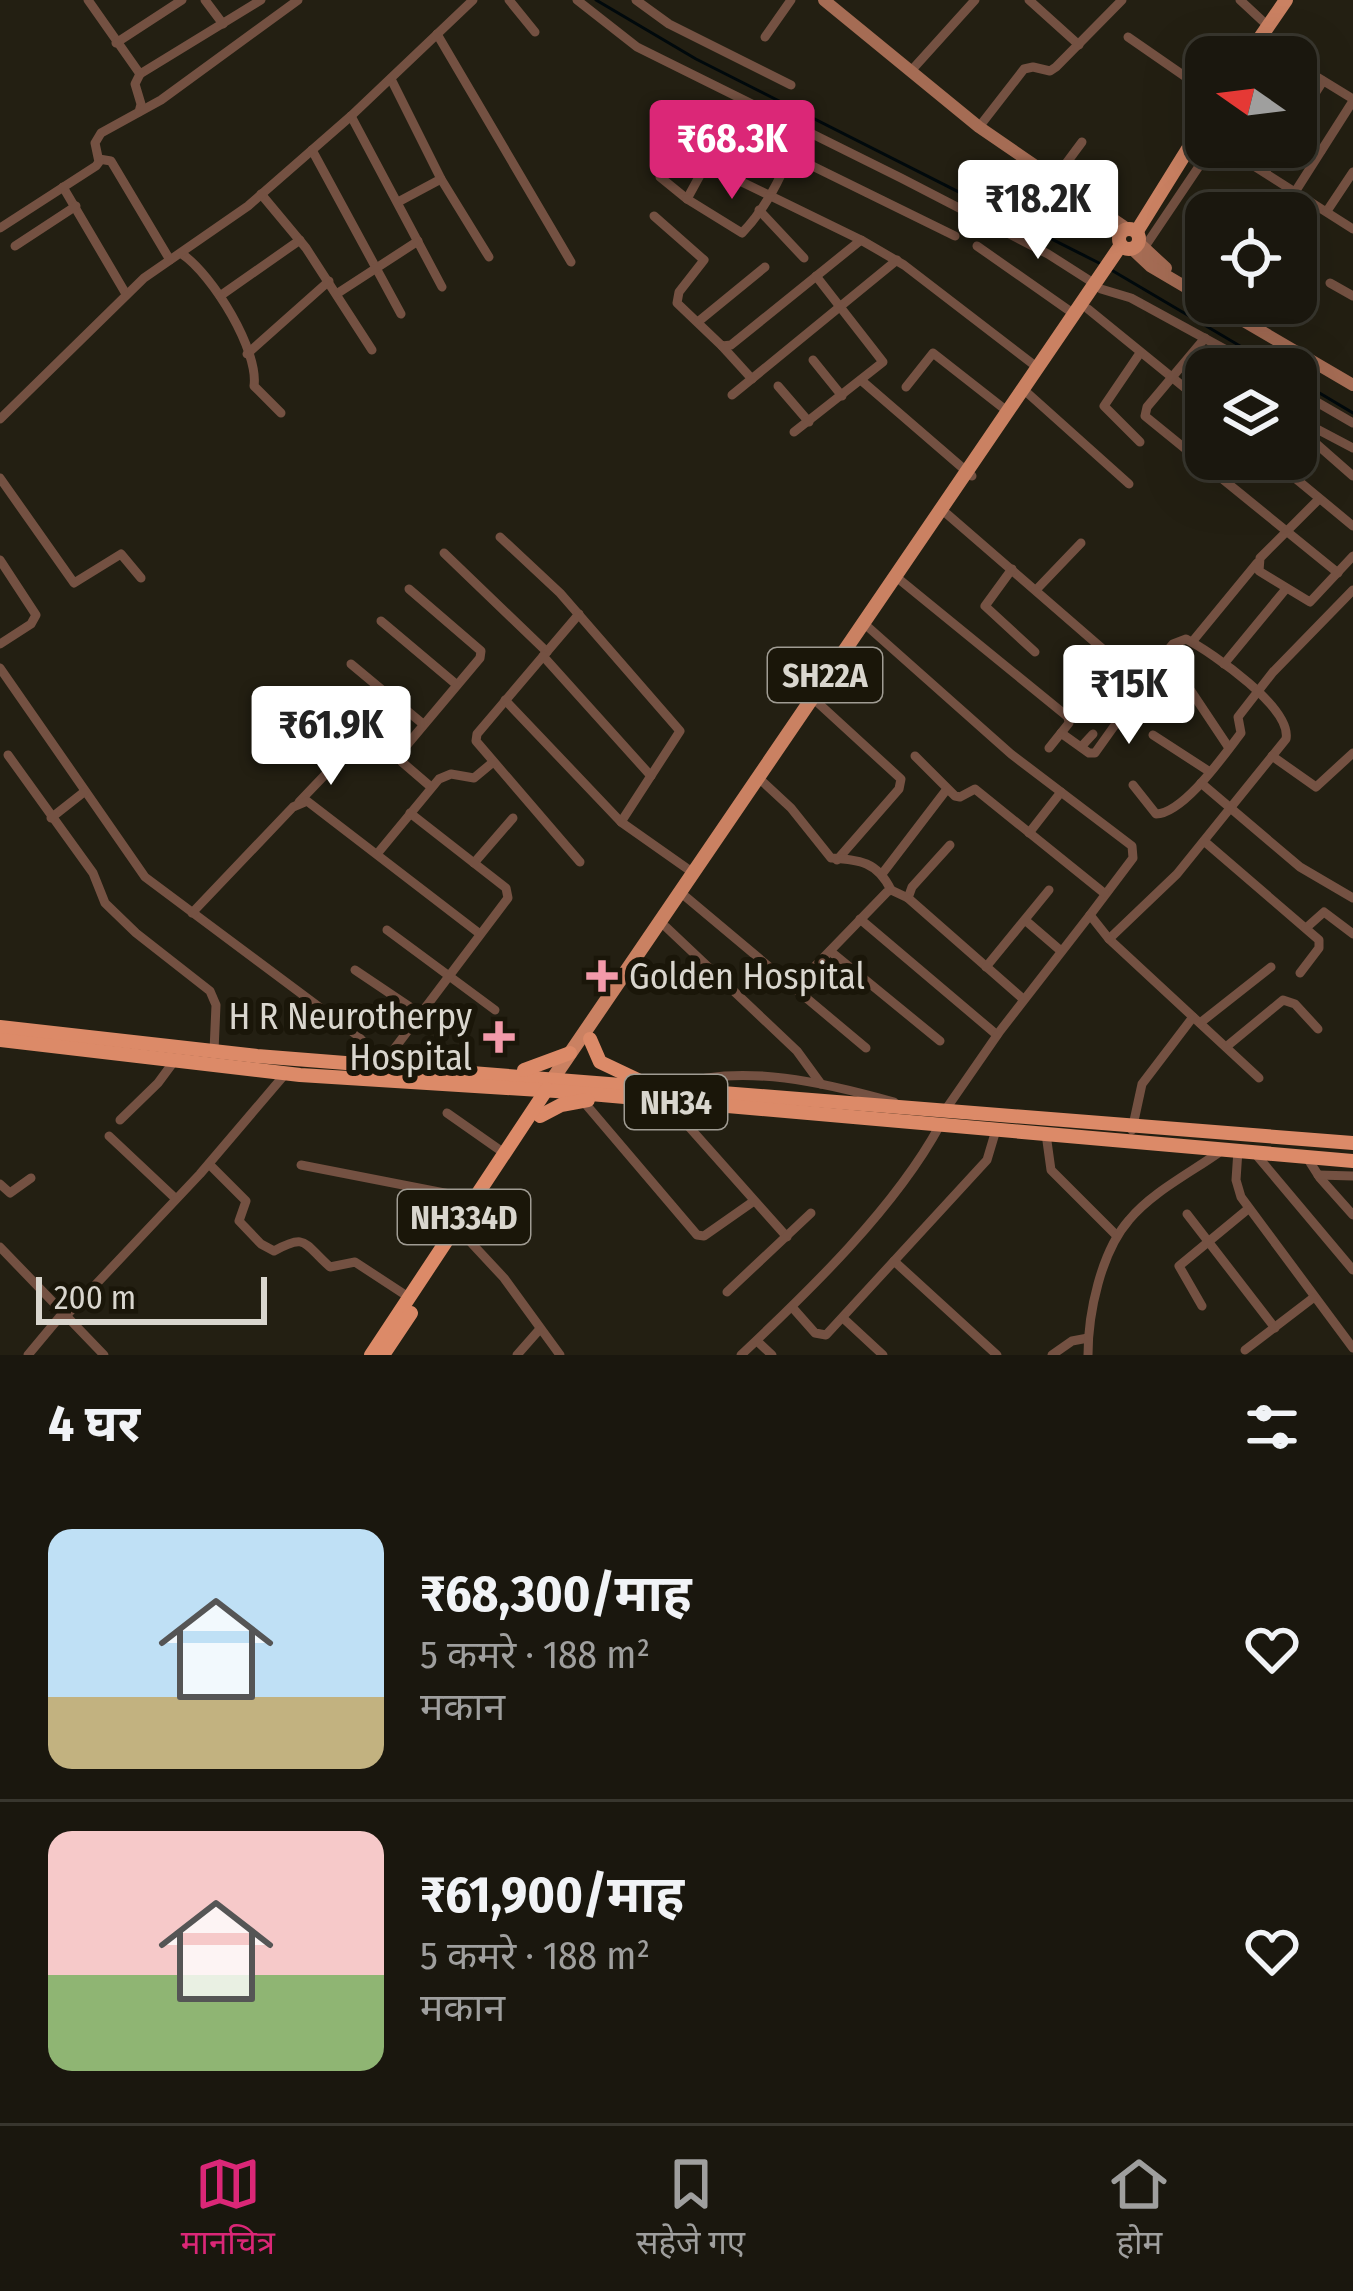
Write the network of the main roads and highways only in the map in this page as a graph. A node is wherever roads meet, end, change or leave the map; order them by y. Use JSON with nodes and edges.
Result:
{"nodes":[{"id":1,"x":824,"y":0,"type":"edge"},
{"id":2,"x":1286,"y":0,"type":"edge"},
{"id":3,"x":1260,"y":36,"type":"edge"},
{"id":4,"x":1185,"y":152,"type":"edge"},
{"id":5,"x":1129,"y":242,"type":"junction"},
{"id":6,"x":1185,"y":287,"type":"edge"},
{"id":7,"x":1081,"y":311,"type":"junction"},
{"id":8,"x":1249,"y":324,"type":"edge"},
{"id":9,"x":1353,"y":385,"type":"edge"},
{"id":10,"x":1026,"y":392,"type":"junction"},
{"id":11,"x":969,"y":474,"type":"junction"},
{"id":12,"x":0,"y":1027,"type":"edge"},
{"id":13,"x":590,"y":1039,"type":"junction"},
{"id":14,"x":0,"y":1040,"type":"edge"},
{"id":15,"x":570,"y":1053,"type":"junction"},
{"id":16,"x":507,"y":1074,"type":"junction"},
{"id":17,"x":555,"y":1084,"type":"junction"},
{"id":18,"x":650,"y":1085,"type":"junction"},
{"id":19,"x":512,"y":1090,"type":"junction"},
{"id":20,"x":668,"y":1094,"type":"junction"},
{"id":21,"x":611,"y":1096,"type":"junction"},
{"id":22,"x":533,"y":1117,"type":"junction"},
{"id":23,"x":1353,"y":1143,"type":"edge"},
{"id":24,"x":1353,"y":1161,"type":"edge"},
{"id":25,"x":371,"y":1355,"type":"edge"},
{"id":26,"x":383,"y":1355,"type":"edge"}],
"edges":[{"from":1,"to":5,"type":"main road"},
{"from":2,"to":3,"type":"main road"},
{"from":4,"to":5,"type":"main road","number":"SH22A"},
{"from":5,"to":6,"type":"main road"},
{"from":5,"to":7,"type":"main road","number":"SH22A"},
{"from":7,"to":10,"type":"main road","number":"SH22A"},
{"from":7,"to":10,"type":"main road","number":"SH22A"},
{"from":8,"to":9,"type":"main road"},
{"from":10,"to":11,"type":"main road","number":"SH22A"},
{"from":10,"to":11,"type":"main road","number":"SH22A"},
{"from":11,"to":13,"type":"main road","number":"SH22A"},
{"from":11,"to":15,"type":"main road","number":"SH22A"},
{"from":12,"to":16,"type":"highway","number":"NH34"},
{"from":13,"to":17,"type":"main road","number":"SH22A"},
{"from":13,"to":18,"type":"highway"},
{"from":14,"to":19,"type":"highway","number":"NH34"},
{"from":15,"to":16,"type":"highway"},
{"from":15,"to":17,"type":"main road","number":"SH22A"},
{"from":16,"to":17,"type":"highway","number":"NH34"},
{"from":17,"to":18,"type":"highway","number":"NH34"},
{"from":17,"to":19,"type":"highway","number":"NH34"},
{"from":17,"to":21,"type":"highway","number":"NH34"},
{"from":17,"to":22,"type":"highway","number":"NH334D"},
{"from":18,"to":20,"type":"highway","number":"NH34"},
{"from":19,"to":22,"type":"highway"},
{"from":20,"to":21,"type":"highway","number":"NH34"},
{"from":20,"to":23,"type":"highway","number":"NH34"},
{"from":20,"to":24,"type":"highway","number":"NH34"},
{"from":21,"to":22,"type":"highway"},
{"from":22,"to":25,"type":"highway","number":"NH334D"},
{"from":22,"to":26,"type":"highway","number":"NH334D"}]}
